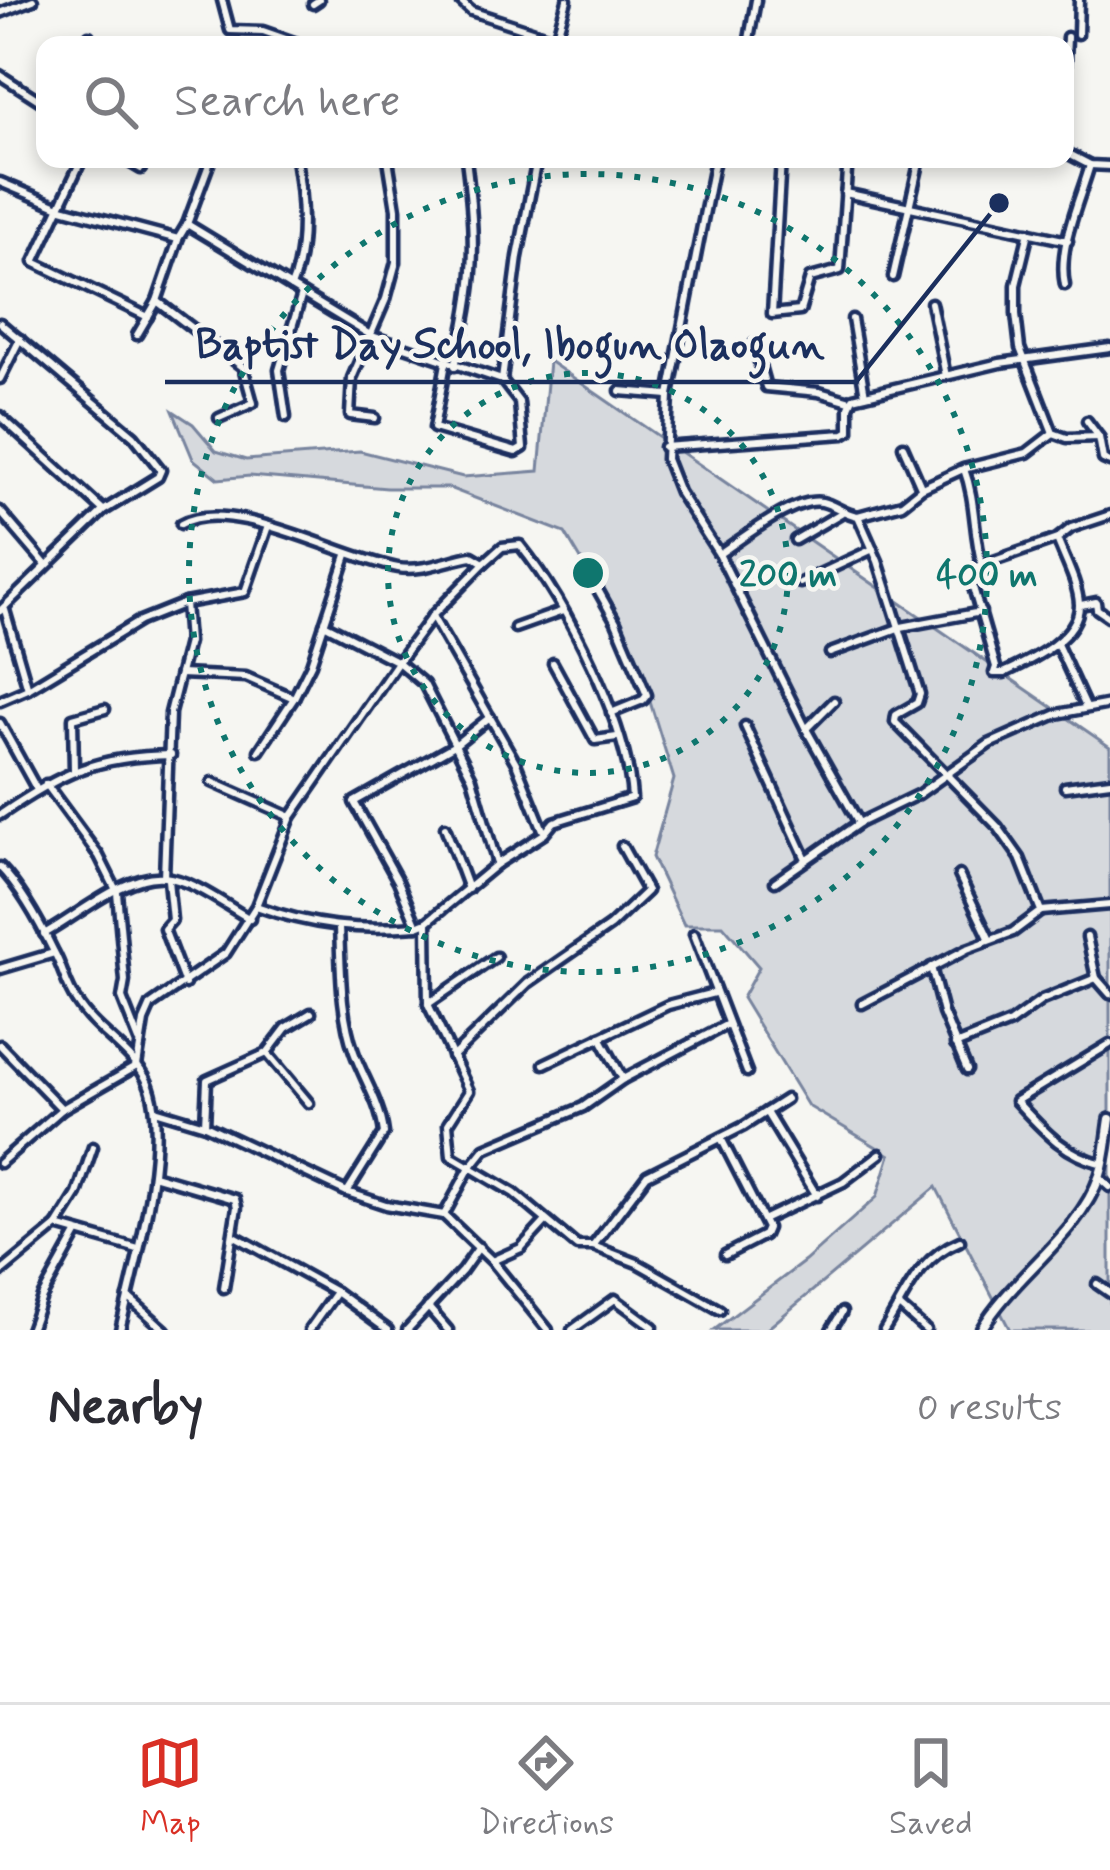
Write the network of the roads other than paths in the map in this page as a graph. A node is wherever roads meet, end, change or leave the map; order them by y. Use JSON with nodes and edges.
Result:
{"nodes":[{"id":1,"x":33,"y":0,"type":"edge"},
{"id":2,"x":222,"y":0,"type":"edge"},
{"id":3,"x":459,"y":0,"type":"edge"},
{"id":4,"x":567,"y":0,"type":"edge"},
{"id":5,"x":756,"y":0,"type":"edge"},
{"id":6,"x":1078,"y":0,"type":"edge"},
{"id":7,"x":0,"y":14,"type":"edge"},
{"id":8,"x":1078,"y":34,"type":"dead end"},
{"id":9,"x":274,"y":36,"type":"edge"},
{"id":10,"x":539,"y":36,"type":"edge"},
{"id":11,"x":557,"y":36,"type":"edge"},
{"id":12,"x":750,"y":36,"type":"edge"},
{"id":13,"x":0,"y":75,"type":"edge"},
{"id":14,"x":35,"y":98,"type":"edge"},
{"id":15,"x":1074,"y":157,"type":"edge"},
{"id":16,"x":1090,"y":165,"type":"junction"},
{"id":17,"x":1110,"y":166,"type":"edge"},
{"id":18,"x":78,"y":168,"type":"edge"},
{"id":19,"x":207,"y":168,"type":"edge"},
{"id":20,"x":297,"y":168,"type":"edge"},
{"id":21,"x":389,"y":168,"type":"edge"},
{"id":22,"x":467,"y":168,"type":"edge"},
{"id":23,"x":535,"y":168,"type":"edge"},
{"id":24,"x":714,"y":168,"type":"edge"},
{"id":25,"x":780,"y":168,"type":"edge"},
{"id":26,"x":917,"y":168,"type":"edge"},
{"id":27,"x":847,"y":171,"type":"dead end"},
{"id":28,"x":0,"y":182,"type":"edge"},
{"id":29,"x":845,"y":193,"type":"junction"},
{"id":30,"x":907,"y":205,"type":"junction"},
{"id":31,"x":62,"y":208,"type":"junction"},
{"id":32,"x":187,"y":224,"type":"junction"},
{"id":33,"x":1029,"y":232,"type":"junction"},
{"id":34,"x":178,"y":239,"type":"junction"},
{"id":35,"x":1068,"y":242,"type":"junction"},
{"id":36,"x":893,"y":277,"type":"dead end"},
{"id":37,"x":1065,"y":285,"type":"dead end"},
{"id":38,"x":291,"y":286,"type":"junction"},
{"id":39,"x":302,"y":293,"type":"junction"},
{"id":40,"x":157,"y":301,"type":"junction"},
{"id":41,"x":931,"y":303,"type":"dead end"},
{"id":42,"x":148,"y":317,"type":"junction"},
{"id":43,"x":852,"y":320,"type":"dead end"},
{"id":44,"x":0,"y":323,"type":"edge"},
{"id":45,"x":137,"y":335,"type":"dead end"},
{"id":46,"x":372,"y":336,"type":"junction"},
{"id":47,"x":20,"y":340,"type":"junction"},
{"id":48,"x":754,"y":344,"type":"dead end"},
{"id":49,"x":1110,"y":348,"type":"edge"},
{"id":50,"x":1026,"y":360,"type":"junction"},
{"id":51,"x":451,"y":365,"type":"junction"},
{"id":52,"x":946,"y":376,"type":"junction"},
{"id":53,"x":0,"y":379,"type":"edge"},
{"id":54,"x":502,"y":380,"type":"junction"},
{"id":55,"x":620,"y":391,"type":"dead end"},
{"id":56,"x":669,"y":395,"type":"junction"},
{"id":57,"x":865,"y":395,"type":"junction"},
{"id":58,"x":850,"y":401,"type":"junction"},
{"id":59,"x":0,"y":416,"type":"edge"},
{"id":60,"x":286,"y":417,"type":"dead end"},
{"id":61,"x":219,"y":418,"type":"dead end"},
{"id":62,"x":376,"y":418,"type":"dead end"},
{"id":63,"x":1087,"y":422,"type":"dead end"},
{"id":64,"x":1053,"y":433,"type":"junction"},
{"id":65,"x":1099,"y":437,"type":"junction"},
{"id":66,"x":904,"y":446,"type":"dead end"},
{"id":67,"x":664,"y":447,"type":"junction"},
{"id":68,"x":1110,"y":462,"type":"edge"},
{"id":69,"x":963,"y":469,"type":"junction"},
{"id":70,"x":922,"y":488,"type":"junction"},
{"id":71,"x":104,"y":511,"type":"junction"},
{"id":72,"x":0,"y":512,"type":"edge"},
{"id":73,"x":841,"y":513,"type":"junction"},
{"id":74,"x":1110,"y":515,"type":"edge"},
{"id":75,"x":858,"y":516,"type":"junction"},
{"id":76,"x":181,"y":524,"type":"dead end"},
{"id":77,"x":268,"y":526,"type":"junction"},
{"id":78,"x":795,"y":539,"type":"dead end"},
{"id":79,"x":1057,"y":539,"type":"junction"},
{"id":80,"x":873,"y":549,"type":"junction"},
{"id":81,"x":719,"y":554,"type":"junction"},
{"id":82,"x":347,"y":555,"type":"junction"},
{"id":83,"x":484,"y":563,"type":"junction"},
{"id":84,"x":46,"y":565,"type":"junction"},
{"id":85,"x":982,"y":565,"type":"junction"},
{"id":86,"x":593,"y":581,"type":"dead end"},
{"id":87,"x":800,"y":583,"type":"dead end"},
{"id":88,"x":184,"y":603,"type":"junction"},
{"id":89,"x":1079,"y":606,"type":"junction"},
{"id":90,"x":2,"y":610,"type":"edge"},
{"id":91,"x":563,"y":611,"type":"junction"},
{"id":92,"x":980,"y":612,"type":"junction"},
{"id":93,"x":432,"y":616,"type":"junction"},
{"id":94,"x":1110,"y":618,"type":"edge"},
{"id":95,"x":324,"y":624,"type":"junction"},
{"id":96,"x":901,"y":627,"type":"junction"},
{"id":97,"x":515,"y":628,"type":"dead end"},
{"id":98,"x":1057,"y":644,"type":"junction"},
{"id":99,"x":830,"y":653,"type":"dead end"},
{"id":100,"x":398,"y":662,"type":"junction"},
{"id":101,"x":553,"y":663,"type":"dead end"},
{"id":102,"x":179,"y":674,"type":"junction"},
{"id":103,"x":28,"y":689,"type":"junction"},
{"id":104,"x":294,"y":698,"type":"junction"},
{"id":105,"x":0,"y":701,"type":"edge"},
{"id":106,"x":834,"y":701,"type":"dead end"},
{"id":107,"x":1110,"y":704,"type":"edge"},
{"id":108,"x":1086,"y":707,"type":"junction"},
{"id":109,"x":105,"y":710,"type":"dead end"},
{"id":110,"x":611,"y":713,"type":"junction"},
{"id":111,"x":490,"y":717,"type":"junction"},
{"id":112,"x":0,"y":723,"type":"edge"},
{"id":113,"x":745,"y":726,"type":"dead end"},
{"id":114,"x":806,"y":729,"type":"junction"},
{"id":115,"x":617,"y":736,"type":"junction"},
{"id":116,"x":454,"y":745,"type":"junction"},
{"id":117,"x":259,"y":751,"type":"dead end"},
{"id":118,"x":171,"y":755,"type":"junction"},
{"id":119,"x":74,"y":770,"type":"junction"},
{"id":120,"x":947,"y":772,"type":"junction"},
{"id":121,"x":1110,"y":781,"type":"edge"},
{"id":122,"x":212,"y":782,"type":"dead end"},
{"id":123,"x":46,"y":784,"type":"junction"},
{"id":124,"x":1065,"y":787,"type":"dead end"},
{"id":125,"x":37,"y":789,"type":"junction"},
{"id":126,"x":0,"y":815,"type":"edge"},
{"id":127,"x":291,"y":817,"type":"junction"},
{"id":128,"x":859,"y":823,"type":"junction"},
{"id":129,"x":445,"y":827,"type":"dead end"},
{"id":130,"x":544,"y":834,"type":"junction"},
{"id":131,"x":622,"y":845,"type":"dead end"},
{"id":132,"x":807,"y":860,"type":"junction"},
{"id":133,"x":497,"y":864,"type":"junction"},
{"id":134,"x":0,"y":867,"type":"edge"},
{"id":135,"x":959,"y":875,"type":"dead end"},
{"id":136,"x":166,"y":878,"type":"junction"},
{"id":137,"x":13,"y":880,"type":"junction"},
{"id":138,"x":775,"y":882,"type":"dead end"},
{"id":139,"x":0,"y":888,"type":"edge"},
{"id":140,"x":468,"y":889,"type":"junction"},
{"id":141,"x":117,"y":892,"type":"junction"},
{"id":142,"x":1110,"y":905,"type":"edge"},
{"id":143,"x":256,"y":906,"type":"junction"},
{"id":144,"x":1041,"y":911,"type":"junction"},
{"id":145,"x":250,"y":919,"type":"junction"},
{"id":146,"x":427,"y":922,"type":"junction"},
{"id":147,"x":417,"y":926,"type":"junction"},
{"id":148,"x":339,"y":928,"type":"junction"},
{"id":149,"x":44,"y":934,"type":"junction"},
{"id":150,"x":694,"y":934,"type":"dead end"},
{"id":151,"x":1088,"y":937,"type":"dead end"},
{"id":152,"x":990,"y":940,"type":"junction"},
{"id":153,"x":55,"y":953,"type":"junction"},
{"id":154,"x":496,"y":957,"type":"dead end"},
{"id":155,"x":931,"y":968,"type":"junction"},
{"id":156,"x":0,"y":969,"type":"edge"},
{"id":157,"x":1096,"y":978,"type":"junction"},
{"id":158,"x":185,"y":984,"type":"junction"},
{"id":159,"x":714,"y":993,"type":"junction"},
{"id":160,"x":1110,"y":994,"type":"edge"},
{"id":161,"x":428,"y":1004,"type":"junction"},
{"id":162,"x":862,"y":1004,"type":"dead end"},
{"id":163,"x":311,"y":1013,"type":"dead end"},
{"id":164,"x":726,"y":1025,"type":"junction"},
{"id":165,"x":600,"y":1037,"type":"junction"},
{"id":166,"x":1110,"y":1043,"type":"edge"},
{"id":167,"x":141,"y":1044,"type":"junction"},
{"id":168,"x":0,"y":1045,"type":"edge"},
{"id":169,"x":955,"y":1045,"type":"junction"},
{"id":170,"x":267,"y":1052,"type":"junction"},
{"id":171,"x":452,"y":1058,"type":"junction"},
{"id":172,"x":544,"y":1064,"type":"dead end"},
{"id":173,"x":137,"y":1066,"type":"junction"},
{"id":174,"x":968,"y":1070,"type":"dead end"},
{"id":175,"x":747,"y":1072,"type":"dead end"},
{"id":176,"x":623,"y":1079,"type":"junction"},
{"id":177,"x":786,"y":1099,"type":"dead end"},
{"id":178,"x":309,"y":1103,"type":"dead end"},
{"id":179,"x":62,"y":1108,"type":"junction"},
{"id":180,"x":155,"y":1110,"type":"junction"},
{"id":181,"x":766,"y":1112,"type":"junction"},
{"id":182,"x":1110,"y":1119,"type":"edge"},
{"id":183,"x":205,"y":1124,"type":"junction"},
{"id":184,"x":721,"y":1138,"type":"junction"},
{"id":185,"x":93,"y":1148,"type":"dead end"},
{"id":186,"x":880,"y":1154,"type":"dead end"},
{"id":187,"x":0,"y":1163,"type":"edge"},
{"id":188,"x":1102,"y":1165,"type":"junction"},
{"id":189,"x":469,"y":1169,"type":"junction"},
{"id":190,"x":152,"y":1175,"type":"junction"},
{"id":191,"x":1100,"y":1178,"type":"junction"},
{"id":192,"x":1110,"y":1187,"type":"edge"},
{"id":193,"x":347,"y":1192,"type":"junction"},
{"id":194,"x":817,"y":1196,"type":"junction"},
{"id":195,"x":444,"y":1215,"type":"junction"},
{"id":196,"x":765,"y":1219,"type":"junction"},
{"id":197,"x":545,"y":1222,"type":"junction"},
{"id":198,"x":57,"y":1226,"type":"junction"},
{"id":199,"x":77,"y":1234,"type":"junction"},
{"id":200,"x":233,"y":1235,"type":"junction"},
{"id":201,"x":960,"y":1241,"type":"dead end"},
{"id":202,"x":593,"y":1246,"type":"junction"},
{"id":203,"x":479,"y":1247,"type":"junction"},
{"id":204,"x":138,"y":1249,"type":"junction"},
{"id":205,"x":724,"y":1256,"type":"dead end"},
{"id":206,"x":492,"y":1262,"type":"junction"},
{"id":207,"x":0,"y":1273,"type":"edge"},
{"id":208,"x":1097,"y":1284,"type":"dead end"},
{"id":209,"x":224,"y":1288,"type":"dead end"},
{"id":210,"x":336,"y":1292,"type":"junction"},
{"id":211,"x":1110,"y":1293,"type":"edge"},
{"id":212,"x":128,"y":1297,"type":"junction"},
{"id":213,"x":428,"y":1307,"type":"junction"},
{"id":214,"x":900,"y":1307,"type":"junction"},
{"id":215,"x":720,"y":1310,"type":"dead end"},
{"id":216,"x":842,"y":1312,"type":"dead end"},
{"id":217,"x":653,"y":1327,"type":"edge"},
{"id":218,"x":30,"y":1330,"type":"edge"},
{"id":219,"x":120,"y":1330,"type":"edge"},
{"id":220,"x":165,"y":1330,"type":"edge"},
{"id":221,"x":309,"y":1330,"type":"edge"},
{"id":222,"x":388,"y":1330,"type":"edge"},
{"id":223,"x":406,"y":1330,"type":"edge"},
{"id":224,"x":448,"y":1330,"type":"edge"},
{"id":225,"x":548,"y":1330,"type":"edge"},
{"id":226,"x":572,"y":1330,"type":"edge"},
{"id":227,"x":831,"y":1330,"type":"edge"},
{"id":228,"x":884,"y":1330,"type":"edge"},
{"id":229,"x":926,"y":1330,"type":"edge"},
{"id":230,"x":981,"y":1330,"type":"edge"}],
"edges":[{"from":1,"to":7,"type":"street"},
{"from":2,"to":9,"type":"street"},
{"from":3,"to":10,"type":"street"},
{"from":4,"to":11,"type":"street"},
{"from":5,"to":12,"type":"street"},
{"from":6,"to":8,"type":"street"},
{"from":13,"to":14,"type":"street"},
{"from":15,"to":16,"type":"street"},
{"from":16,"to":17,"type":"street"},
{"from":16,"to":35,"type":"street"},
{"from":18,"to":31,"type":"street"},
{"from":19,"to":32,"type":"street"},
{"from":20,"to":38,"type":"street"},
{"from":21,"to":46,"type":"street"},
{"from":22,"to":51,"type":"street"},
{"from":23,"to":54,"type":"street"},
{"from":24,"to":56,"type":"street"},
{"from":25,"to":29,"type":"street"},
{"from":26,"to":30,"type":"street"},
{"from":27,"to":29,"type":"street"},
{"from":28,"to":31,"type":"street"},
{"from":29,"to":30,"type":"street"},
{"from":30,"to":33,"type":"street"},
{"from":30,"to":36,"type":"street"},
{"from":31,"to":34,"type":"street"},
{"from":31,"to":42,"type":"street"},
{"from":32,"to":34,"type":"street"},
{"from":32,"to":38,"type":"street"},
{"from":33,"to":35,"type":"street"},
{"from":33,"to":50,"type":"street"},
{"from":34,"to":40,"type":"street"},
{"from":35,"to":37,"type":"street"},
{"from":38,"to":39,"type":"street"},
{"from":39,"to":46,"type":"street"},
{"from":39,"to":60,"type":"street"},
{"from":40,"to":42,"type":"street"},
{"from":40,"to":61,"type":"street"},
{"from":41,"to":52,"type":"street"},
{"from":42,"to":45,"type":"street"},
{"from":43,"to":57,"type":"street"},
{"from":44,"to":47,"type":"street"},
{"from":46,"to":51,"type":"street"},
{"from":46,"to":62,"type":"street"},
{"from":47,"to":53,"type":"street"},
{"from":47,"to":71,"type":"street"},
{"from":48,"to":58,"type":"street"},
{"from":49,"to":50,"type":"street"},
{"from":50,"to":52,"type":"street"},
{"from":50,"to":64,"type":"street"},
{"from":51,"to":54,"type":"street"},
{"from":51,"to":54,"type":"street"},
{"from":52,"to":57,"type":"street"},
{"from":55,"to":56,"type":"street"},
{"from":56,"to":67,"type":"street"},
{"from":57,"to":58,"type":"street"},
{"from":58,"to":67,"type":"street"},
{"from":59,"to":71,"type":"street"},
{"from":63,"to":65,"type":"street"},
{"from":64,"to":65,"type":"street"},
{"from":64,"to":69,"type":"street"},
{"from":65,"to":68,"type":"street"},
{"from":66,"to":70,"type":"street"},
{"from":67,"to":81,"type":"street"},
{"from":69,"to":70,"type":"street"},
{"from":69,"to":85,"type":"street"},
{"from":70,"to":75,"type":"street"},
{"from":71,"to":84,"type":"street"},
{"from":72,"to":84,"type":"street"},
{"from":73,"to":75,"type":"street"},
{"from":73,"to":78,"type":"street"},
{"from":73,"to":81,"type":"street"},
{"from":74,"to":79,"type":"street"},
{"from":75,"to":80,"type":"street"},
{"from":76,"to":77,"type":"street"},
{"from":77,"to":82,"type":"street"},
{"from":77,"to":88,"type":"street"},
{"from":79,"to":85,"type":"street"},
{"from":79,"to":89,"type":"street"},
{"from":80,"to":87,"type":"street"},
{"from":80,"to":96,"type":"street"},
{"from":81,"to":114,"type":"street"},
{"from":82,"to":83,"type":"street"},
{"from":82,"to":95,"type":"street"},
{"from":83,"to":91,"type":"street"},
{"from":83,"to":93,"type":"street"},
{"from":84,"to":90,"type":"street"},
{"from":85,"to":92,"type":"street"},
{"from":86,"to":110,"type":"street"},
{"from":88,"to":102,"type":"street"},
{"from":88,"to":103,"type":"street"},
{"from":89,"to":94,"type":"street"},
{"from":89,"to":98,"type":"street"},
{"from":90,"to":103,"type":"street"},
{"from":91,"to":97,"type":"street"},
{"from":91,"to":110,"type":"street"},
{"from":92,"to":96,"type":"street"},
{"from":92,"to":98,"type":"street"},
{"from":93,"to":100,"type":"street"},
{"from":93,"to":111,"type":"street"},
{"from":95,"to":100,"type":"street"},
{"from":95,"to":104,"type":"street"},
{"from":96,"to":99,"type":"street"},
{"from":96,"to":120,"type":"street"},
{"from":98,"to":108,"type":"street"},
{"from":100,"to":116,"type":"street"},
{"from":100,"to":127,"type":"street"},
{"from":101,"to":115,"type":"street"},
{"from":102,"to":104,"type":"street"},
{"from":102,"to":118,"type":"street"},
{"from":103,"to":105,"type":"street"},
{"from":104,"to":117,"type":"street"},
{"from":106,"to":114,"type":"street"},
{"from":107,"to":108,"type":"street"},
{"from":108,"to":120,"type":"street"},
{"from":109,"to":119,"type":"street"},
{"from":110,"to":115,"type":"street"},
{"from":111,"to":116,"type":"street"},
{"from":111,"to":130,"type":"street"},
{"from":112,"to":125,"type":"street"},
{"from":113,"to":132,"type":"street"},
{"from":114,"to":128,"type":"street"},
{"from":115,"to":130,"type":"street"},
{"from":116,"to":133,"type":"street"},
{"from":116,"to":147,"type":"street"},
{"from":118,"to":119,"type":"street"},
{"from":118,"to":136,"type":"street"},
{"from":119,"to":123,"type":"street"},
{"from":120,"to":128,"type":"street"},
{"from":120,"to":144,"type":"street"},
{"from":121,"to":124,"type":"street"},
{"from":122,"to":127,"type":"street"},
{"from":123,"to":125,"type":"street"},
{"from":123,"to":141,"type":"street"},
{"from":125,"to":126,"type":"street"},
{"from":127,"to":143,"type":"street"},
{"from":128,"to":132,"type":"street"},
{"from":129,"to":140,"type":"street"},
{"from":130,"to":133,"type":"street"},
{"from":131,"to":171,"type":"street"},
{"from":132,"to":138,"type":"street"},
{"from":133,"to":140,"type":"street"},
{"from":134,"to":137,"type":"street"},
{"from":135,"to":152,"type":"street"},
{"from":136,"to":141,"type":"street"},
{"from":136,"to":145,"type":"street"},
{"from":136,"to":158,"type":"street"},
{"from":137,"to":139,"type":"street"},
{"from":137,"to":149,"type":"street"},
{"from":140,"to":146,"type":"street"},
{"from":141,"to":149,"type":"street"},
{"from":141,"to":167,"type":"street"},
{"from":142,"to":144,"type":"street"},
{"from":143,"to":145,"type":"street"},
{"from":143,"to":148,"type":"street"},
{"from":144,"to":152,"type":"street"},
{"from":145,"to":158,"type":"street"},
{"from":146,"to":147,"type":"street"},
{"from":146,"to":161,"type":"street"},
{"from":147,"to":148,"type":"street"},
{"from":148,"to":193,"type":"street"},
{"from":149,"to":153,"type":"street"},
{"from":150,"to":159,"type":"street"},
{"from":151,"to":157,"type":"street"},
{"from":152,"to":155,"type":"street"},
{"from":153,"to":156,"type":"street"},
{"from":153,"to":173,"type":"street"},
{"from":154,"to":161,"type":"street"},
{"from":155,"to":162,"type":"street"},
{"from":155,"to":169,"type":"street"},
{"from":157,"to":160,"type":"street"},
{"from":157,"to":169,"type":"street"},
{"from":158,"to":167,"type":"street"},
{"from":159,"to":164,"type":"street"},
{"from":159,"to":165,"type":"street"},
{"from":161,"to":171,"type":"street"},
{"from":163,"to":170,"type":"street"},
{"from":164,"to":175,"type":"street"},
{"from":164,"to":176,"type":"street"},
{"from":165,"to":172,"type":"street"},
{"from":165,"to":176,"type":"street"},
{"from":166,"to":188,"type":"street"},
{"from":167,"to":173,"type":"street"},
{"from":168,"to":179,"type":"street"},
{"from":169,"to":174,"type":"street"},
{"from":170,"to":178,"type":"street"},
{"from":170,"to":183,"type":"street"},
{"from":171,"to":189,"type":"street"},
{"from":173,"to":179,"type":"street"},
{"from":173,"to":180,"type":"street"},
{"from":176,"to":189,"type":"street"},
{"from":177,"to":181,"type":"street"},
{"from":179,"to":187,"type":"street"},
{"from":180,"to":183,"type":"street"},
{"from":180,"to":190,"type":"street"},
{"from":181,"to":184,"type":"street"},
{"from":181,"to":194,"type":"street"},
{"from":182,"to":188,"type":"main road"},
{"from":183,"to":193,"type":"street"},
{"from":184,"to":196,"type":"street"},
{"from":184,"to":202,"type":"street"},
{"from":185,"to":198,"type":"street"},
{"from":186,"to":194,"type":"street"},
{"from":188,"to":191,"type":"main road"},
{"from":189,"to":195,"type":"street"},
{"from":189,"to":197,"type":"street"},
{"from":190,"to":200,"type":"street"},
{"from":190,"to":204,"type":"street"},
{"from":191,"to":192,"type":"street"},
{"from":191,"to":230,"type":"main road"},
{"from":193,"to":195,"type":"street"},
{"from":194,"to":196,"type":"street"},
{"from":195,"to":203,"type":"street"},
{"from":196,"to":205,"type":"street"},
{"from":197,"to":202,"type":"street"},
{"from":197,"to":206,"type":"street"},
{"from":198,"to":199,"type":"street"},
{"from":198,"to":207,"type":"street"},
{"from":199,"to":204,"type":"street"},
{"from":199,"to":218,"type":"street"},
{"from":200,"to":209,"type":"street"},
{"from":200,"to":210,"type":"street"},
{"from":201,"to":214,"type":"street"},
{"from":202,"to":215,"type":"street"},
{"from":203,"to":206,"type":"street"},
{"from":203,"to":213,"type":"street"},
{"from":204,"to":212,"type":"street"},
{"from":206,"to":225,"type":"street"},
{"from":208,"to":211,"type":"street"},
{"from":210,"to":221,"type":"street"},
{"from":210,"to":222,"type":"street"},
{"from":212,"to":219,"type":"street"},
{"from":212,"to":220,"type":"street"},
{"from":213,"to":223,"type":"street"},
{"from":213,"to":224,"type":"street"},
{"from":214,"to":228,"type":"street"},
{"from":214,"to":229,"type":"street"},
{"from":216,"to":227,"type":"street"},
{"from":217,"to":226,"type":"street"}]}
